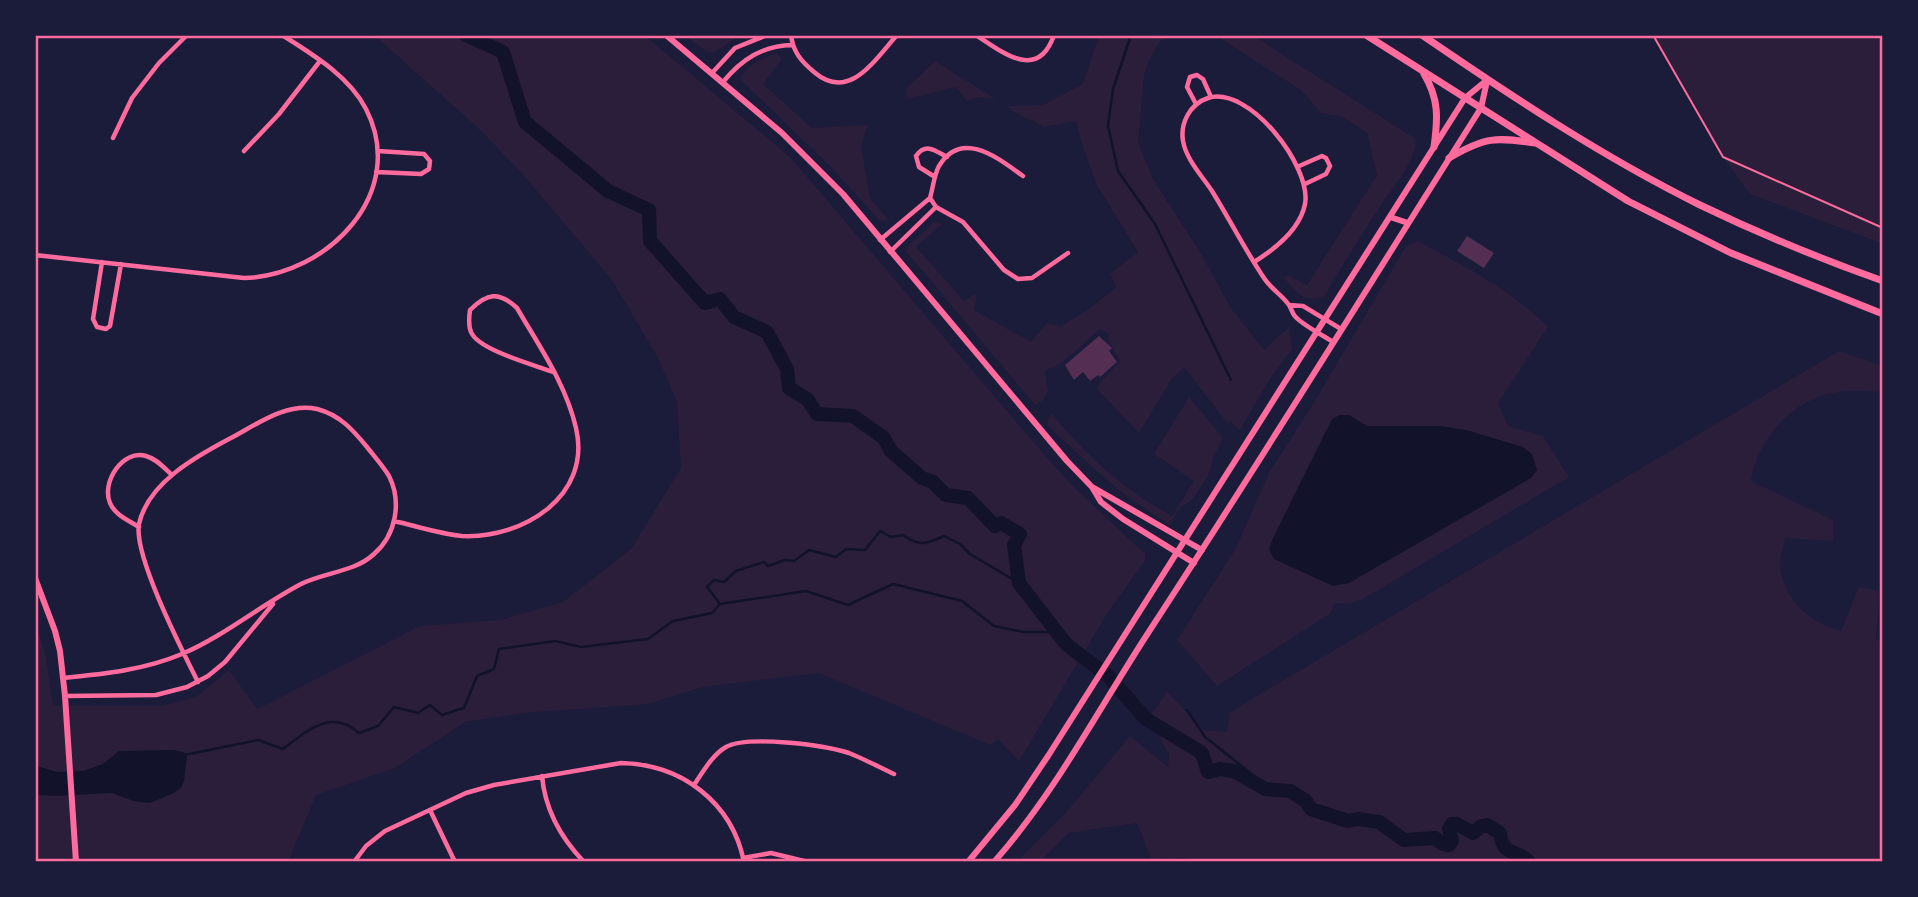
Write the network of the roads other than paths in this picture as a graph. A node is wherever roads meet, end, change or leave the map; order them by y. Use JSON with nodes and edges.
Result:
{"nodes":[{"id":1,"x":187,"y":35,"type":"edge"},
{"id":2,"x":282,"y":35,"type":"edge"},
{"id":3,"x":666,"y":35,"type":"edge"},
{"id":4,"x":767,"y":35,"type":"edge"},
{"id":5,"x":792,"y":35,"type":"edge"},
{"id":6,"x":897,"y":35,"type":"edge"},
{"id":7,"x":976,"y":35,"type":"edge"},
{"id":8,"x":1054,"y":35,"type":"edge"},
{"id":9,"x":1366,"y":35,"type":"edge"},
{"id":10,"x":1422,"y":35,"type":"edge"},
{"id":11,"x":792,"y":45,"type":"junction"},
{"id":12,"x":320,"y":61,"type":"junction"},
{"id":13,"x":1422,"y":70,"type":"junction"},
{"id":14,"x":712,"y":73,"type":"junction"},
{"id":15,"x":1487,"y":80,"type":"junction"},
{"id":16,"x":723,"y":82,"type":"junction"},
{"id":17,"x":1211,"y":97,"type":"junction"},
{"id":18,"x":1465,"y":98,"type":"junction"},
{"id":19,"x":1196,"y":104,"type":"junction"},
{"id":20,"x":1481,"y":108,"type":"junction"},
{"id":21,"x":113,"y":138,"type":"dead end"},
{"id":22,"x":1537,"y":143,"type":"junction"},
{"id":23,"x":1434,"y":147,"type":"junction"},
{"id":24,"x":244,"y":151,"type":"dead end"},
{"id":25,"x":378,"y":151,"type":"junction"},
{"id":26,"x":947,"y":157,"type":"junction"},
{"id":27,"x":1450,"y":158,"type":"junction"},
{"id":28,"x":1297,"y":167,"type":"junction"},
{"id":29,"x":376,"y":172,"type":"junction"},
{"id":30,"x":1023,"y":176,"type":"dead end"},
{"id":31,"x":935,"y":177,"type":"junction"},
{"id":32,"x":1305,"y":184,"type":"junction"},
{"id":33,"x":930,"y":198,"type":"junction"},
{"id":34,"x":936,"y":206,"type":"junction"},
{"id":35,"x":1390,"y":217,"type":"junction"},
{"id":36,"x":1408,"y":223,"type":"junction"},
{"id":37,"x":880,"y":240,"type":"junction"},
{"id":38,"x":890,"y":252,"type":"junction"},
{"id":39,"x":1068,"y":253,"type":"dead end"},
{"id":40,"x":35,"y":256,"type":"edge"},
{"id":41,"x":102,"y":262,"type":"junction"},
{"id":42,"x":1254,"y":262,"type":"junction"},
{"id":43,"x":121,"y":264,"type":"junction"},
{"id":44,"x":1883,"y":281,"type":"edge"},
{"id":45,"x":1289,"y":305,"type":"junction"},
{"id":46,"x":1883,"y":314,"type":"edge"},
{"id":47,"x":1324,"y":319,"type":"junction"},
{"id":48,"x":1341,"y":329,"type":"junction"},
{"id":49,"x":1316,"y":331,"type":"junction"},
{"id":50,"x":1333,"y":342,"type":"junction"},
{"id":51,"x":553,"y":372,"type":"junction"},
{"id":52,"x":172,"y":475,"type":"junction"},
{"id":53,"x":1092,"y":487,"type":"junction"},
{"id":54,"x":394,"y":521,"type":"junction"},
{"id":55,"x":139,"y":527,"type":"junction"},
{"id":56,"x":1186,"y":541,"type":"junction"},
{"id":57,"x":1202,"y":550,"type":"junction"},
{"id":58,"x":1178,"y":553,"type":"junction"},
{"id":59,"x":1194,"y":563,"type":"junction"},
{"id":60,"x":35,"y":579,"type":"edge"},
{"id":61,"x":282,"y":597,"type":"junction"},
{"id":62,"x":183,"y":653,"type":"junction"},
{"id":63,"x":64,"y":678,"type":"junction"},
{"id":64,"x":198,"y":682,"type":"junction"},
{"id":65,"x":65,"y":696,"type":"junction"},
{"id":66,"x":894,"y":774,"type":"dead end"},
{"id":67,"x":542,"y":776,"type":"junction"},
{"id":68,"x":694,"y":785,"type":"junction"},
{"id":69,"x":430,"y":810,"type":"junction"},
{"id":70,"x":993,"y":833,"type":"junction"},
{"id":71,"x":743,"y":860,"type":"edge"},
{"id":72,"x":804,"y":861,"type":"edge"},
{"id":73,"x":76,"y":862,"type":"edge"},
{"id":74,"x":354,"y":862,"type":"edge"},
{"id":75,"x":455,"y":862,"type":"edge"},
{"id":76,"x":584,"y":862,"type":"edge"},
{"id":77,"x":968,"y":862,"type":"edge"},
{"id":78,"x":973,"y":862,"type":"edge"},
{"id":79,"x":994,"y":862,"type":"edge"}],
"edges":[{"from":1,"to":21,"type":"street"},
{"from":2,"to":12,"type":"street"},
{"from":3,"to":14,"type":"main road"},
{"from":4,"to":14,"type":"street"},
{"from":5,"to":11,"type":"street"},
{"from":6,"to":11,"type":"street"},
{"from":7,"to":8,"type":"street"},
{"from":9,"to":13,"type":"main road"},
{"from":10,"to":15,"type":"main road"},
{"from":11,"to":16,"type":"street"},
{"from":12,"to":24,"type":"street"},
{"from":12,"to":25,"type":"street"},
{"from":13,"to":18,"type":"main road"},
{"from":13,"to":23,"type":"main road"},
{"from":14,"to":16,"type":"main road"},
{"from":15,"to":18,"type":"main road"},
{"from":15,"to":20,"type":"main road"},
{"from":15,"to":44,"type":"main road"},
{"from":16,"to":37,"type":"main road"},
{"from":17,"to":19,"type":"street"},
{"from":17,"to":19,"type":"street"},
{"from":17,"to":28,"type":"street"},
{"from":18,"to":20,"type":"main road"},
{"from":18,"to":23,"type":"main road"},
{"from":19,"to":42,"type":"street"},
{"from":20,"to":22,"type":"main road"},
{"from":20,"to":27,"type":"main road"},
{"from":22,"to":27,"type":"main road"},
{"from":22,"to":46,"type":"main road"},
{"from":23,"to":35,"type":"main road"},
{"from":25,"to":29,"type":"street"},
{"from":25,"to":29,"type":"street"},
{"from":26,"to":30,"type":"street"},
{"from":26,"to":31,"type":"street"},
{"from":26,"to":31,"type":"street"},
{"from":27,"to":36,"type":"main road"},
{"from":28,"to":32,"type":"street"},
{"from":28,"to":32,"type":"street"},
{"from":29,"to":43,"type":"street"},
{"from":31,"to":33,"type":"street"},
{"from":32,"to":42,"type":"street"},
{"from":33,"to":34,"type":"street"},
{"from":33,"to":37,"type":"street"},
{"from":34,"to":38,"type":"street"},
{"from":34,"to":39,"type":"street"},
{"from":35,"to":36,"type":"main road"},
{"from":35,"to":47,"type":"main road"},
{"from":36,"to":48,"type":"main road"},
{"from":37,"to":38,"type":"main road"},
{"from":38,"to":53,"type":"main road"},
{"from":40,"to":41,"type":"street"},
{"from":41,"to":43,"type":"street"},
{"from":41,"to":43,"type":"street"},
{"from":42,"to":45,"type":"street"},
{"from":45,"to":47,"type":"street"},
{"from":45,"to":49,"type":"street"},
{"from":47,"to":48,"type":"street"},
{"from":47,"to":49,"type":"main road"},
{"from":48,"to":50,"type":"main road"},
{"from":49,"to":50,"type":"street"},
{"from":49,"to":56,"type":"main road"},
{"from":50,"to":57,"type":"main road"},
{"from":51,"to":51,"type":"street"},
{"from":51,"to":54,"type":"street"},
{"from":52,"to":54,"type":"street"},
{"from":52,"to":55,"type":"street"},
{"from":52,"to":55,"type":"street"},
{"from":53,"to":56,"type":"main road"},
{"from":53,"to":58,"type":"main road"},
{"from":54,"to":61,"type":"street"},
{"from":55,"to":62,"type":"street"},
{"from":56,"to":57,"type":"main road"},
{"from":56,"to":58,"type":"main road"},
{"from":57,"to":59,"type":"main road"},
{"from":58,"to":59,"type":"main road"},
{"from":58,"to":70,"type":"main road"},
{"from":59,"to":79,"type":"main road"},
{"from":60,"to":63,"type":"main road"},
{"from":61,"to":62,"type":"street"},
{"from":61,"to":64,"type":"street"},
{"from":62,"to":63,"type":"street"},
{"from":62,"to":64,"type":"street"},
{"from":63,"to":65,"type":"main road"},
{"from":64,"to":65,"type":"street"},
{"from":65,"to":73,"type":"main road"},
{"from":66,"to":68,"type":"street"},
{"from":67,"to":68,"type":"street"},
{"from":67,"to":69,"type":"street"},
{"from":67,"to":76,"type":"street"},
{"from":68,"to":71,"type":"street"},
{"from":69,"to":74,"type":"street"},
{"from":69,"to":75,"type":"street"},
{"from":70,"to":77,"type":"main road"},
{"from":70,"to":78,"type":"main road"},
{"from":71,"to":72,"type":"street"}]}
